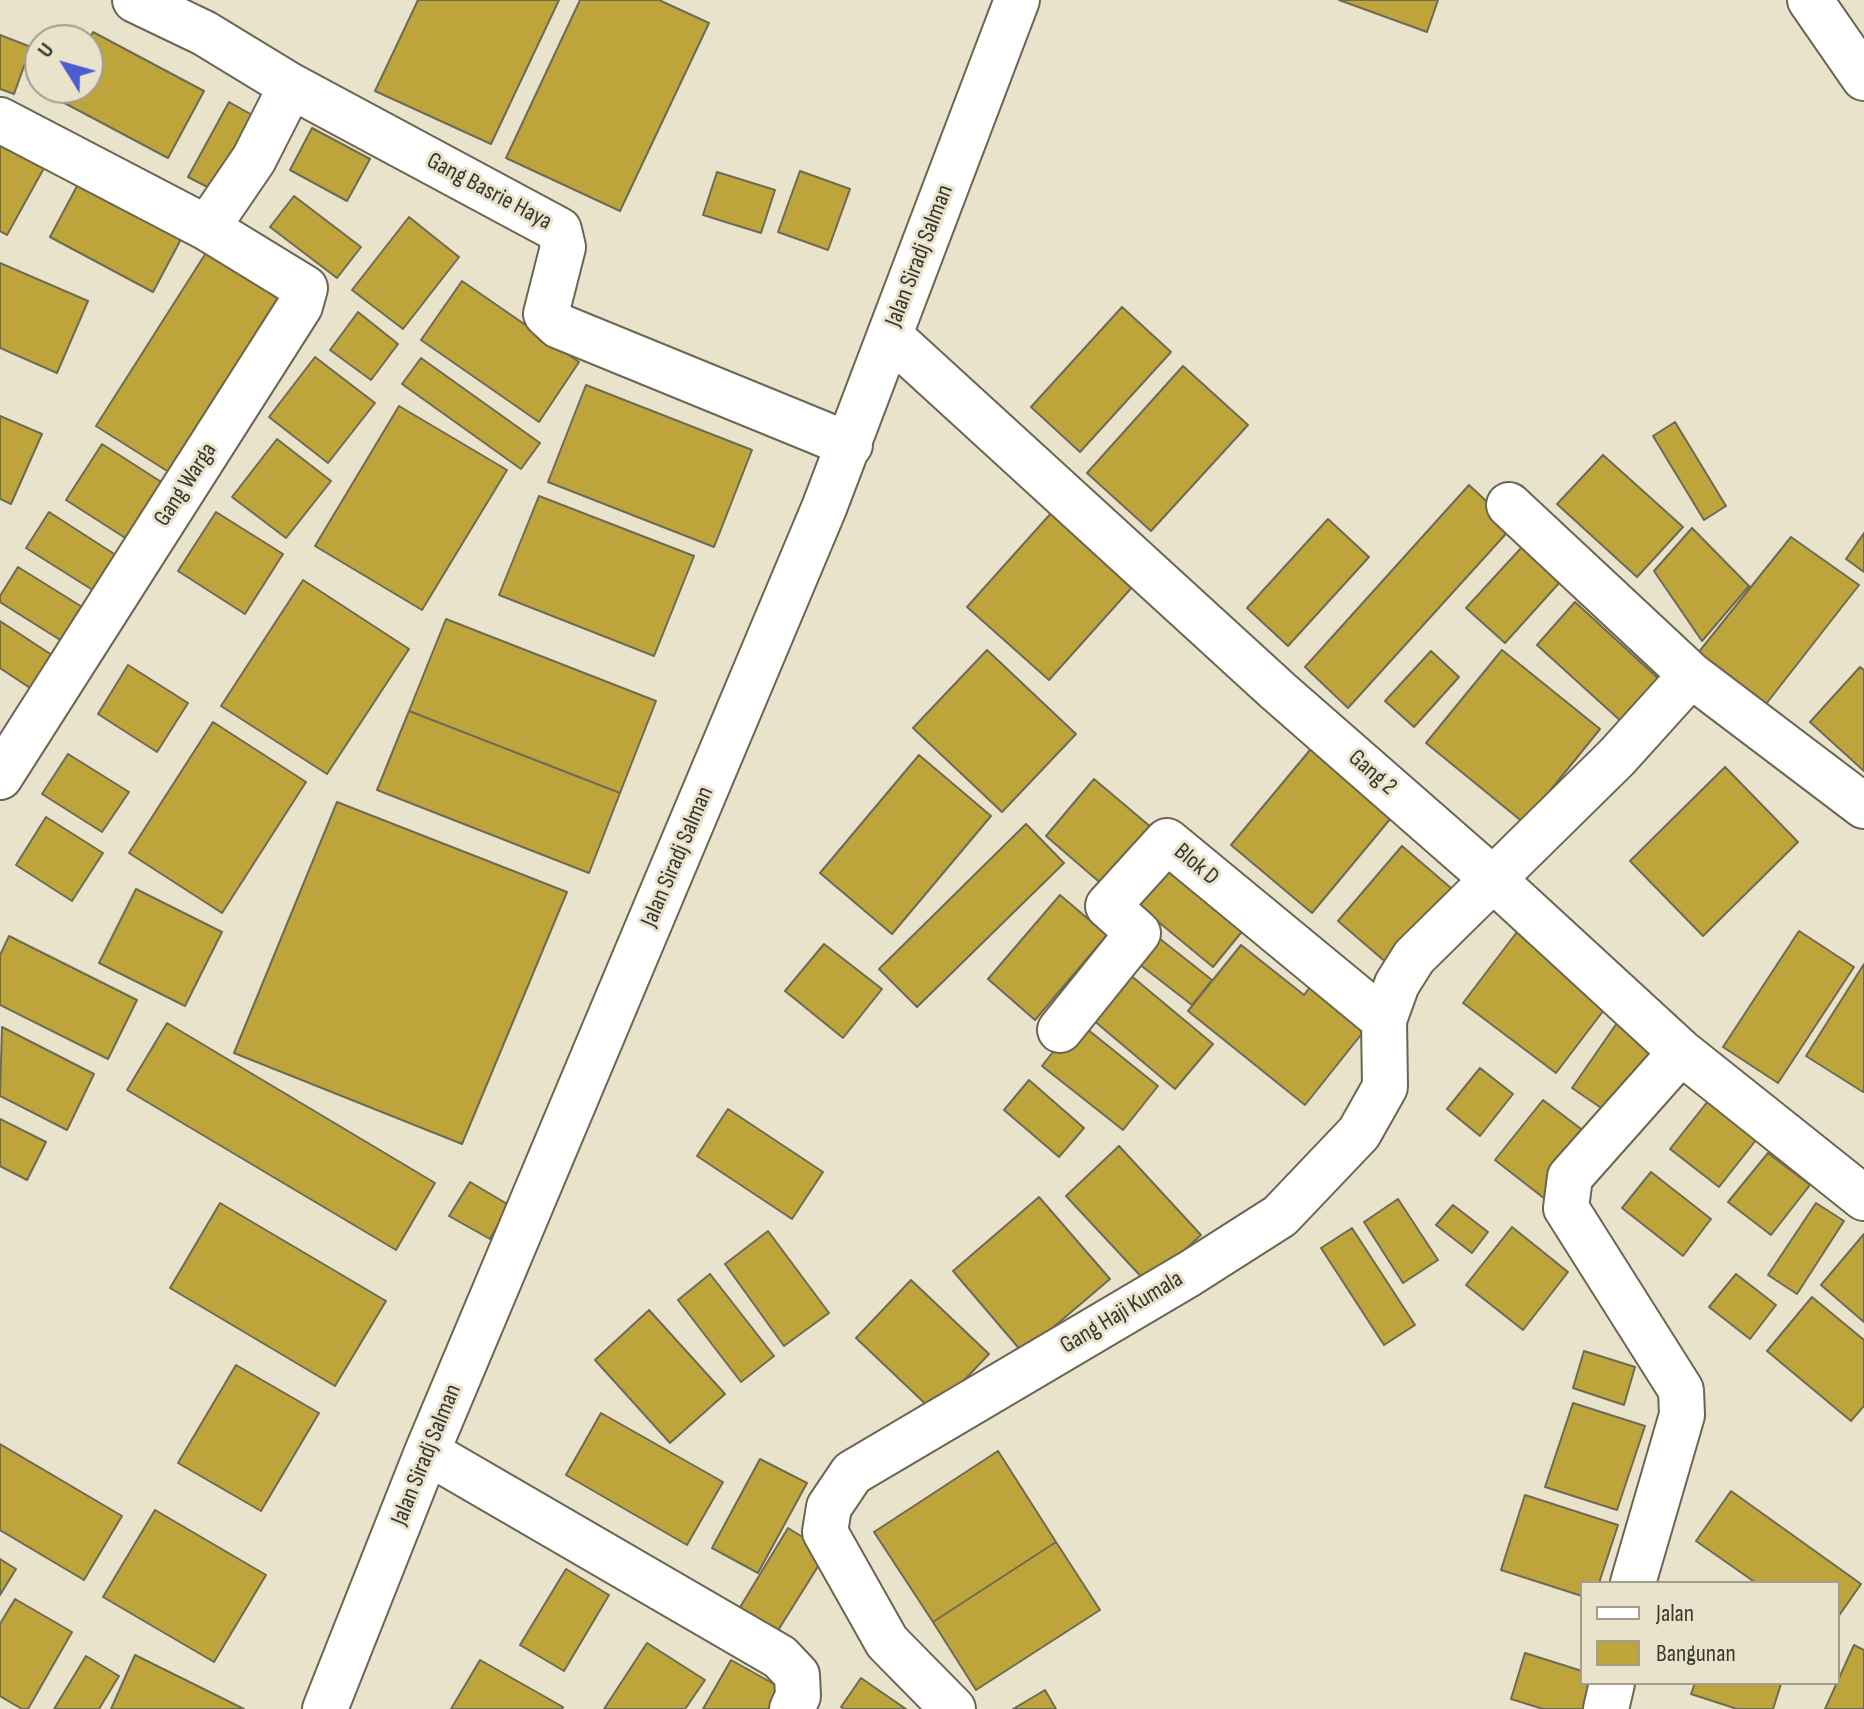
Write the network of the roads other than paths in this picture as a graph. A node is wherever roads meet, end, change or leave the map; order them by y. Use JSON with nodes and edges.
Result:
{"nodes":[{"id":1,"x":135,"y":0,"type":"edge"},
{"id":2,"x":1017,"y":0,"type":"edge"},
{"id":3,"x":1823,"y":5,"type":"edge"},
{"id":4,"x":212,"y":17,"type":"edge"},
{"id":5,"x":1864,"y":78,"type":"edge"},
{"id":6,"x":291,"y":86,"type":"junction"},
{"id":7,"x":0,"y":120,"type":"edge"},
{"id":8,"x":207,"y":228,"type":"junction"},
{"id":9,"x":890,"y":336,"type":"junction"},
{"id":10,"x":850,"y":445,"type":"junction"},
{"id":11,"x":1509,"y":505,"type":"dead end"},
{"id":12,"x":1691,"y":675,"type":"junction"},
{"id":13,"x":0,"y":777,"type":"edge"},
{"id":14,"x":1864,"y":806,"type":"edge"},
{"id":15,"x":1494,"y":880,"type":"junction"},
{"id":16,"x":1384,"y":1020,"type":"junction"},
{"id":17,"x":1060,"y":1030,"type":"dead end"},
{"id":18,"x":1681,"y":1052,"type":"junction"},
{"id":19,"x":1864,"y":1198,"type":"edge"},
{"id":20,"x":427,"y":1452,"type":"junction"},
{"id":21,"x":1634,"y":1581,"type":"edge"},
{"id":22,"x":1612,"y":1685,"type":"edge"},
{"id":23,"x":794,"y":1692,"type":"edge"},
{"id":24,"x":325,"y":1709,"type":"edge"},
{"id":25,"x":953,"y":1709,"type":"edge"},
{"id":26,"x":1606,"y":1709,"type":"edge"}],
"edges":[{"from":1,"to":4,"type":"street","name":"Gang Basrie Haya"},
{"from":2,"to":9,"type":"street","name":"Jalan Siradj Salman"},
{"from":3,"to":5,"type":"street"},
{"from":4,"to":6,"type":"street","name":"Gang Basrie Haya"},
{"from":6,"to":8,"type":"street"},
{"from":6,"to":10,"type":"street","name":"Gang Basrie Haya"},
{"from":7,"to":8,"type":"street"},
{"from":8,"to":13,"type":"street","name":"Gang Warga"},
{"from":9,"to":10,"type":"street","name":"Jalan Siradj Salman"},
{"from":9,"to":15,"type":"street","name":"Gang 2"},
{"from":10,"to":20,"type":"street","name":"Jalan Siradj Salman"},
{"from":11,"to":12,"type":"street"},
{"from":12,"to":14,"type":"street"},
{"from":12,"to":15,"type":"street","name":"Gang Haji Kumala"},
{"from":15,"to":16,"type":"street","name":"Gang Haji Kumala"},
{"from":15,"to":18,"type":"street","name":"Gang 2"},
{"from":16,"to":17,"type":"street","name":"Blok D"},
{"from":16,"to":25,"type":"street","name":"Gang Haji Kumala"},
{"from":18,"to":19,"type":"street","name":"Gang 2"},
{"from":18,"to":21,"type":"street"},
{"from":20,"to":23,"type":"street"},
{"from":20,"to":24,"type":"street","name":"Jalan Siradj Salman"},
{"from":22,"to":26,"type":"street"}]}
